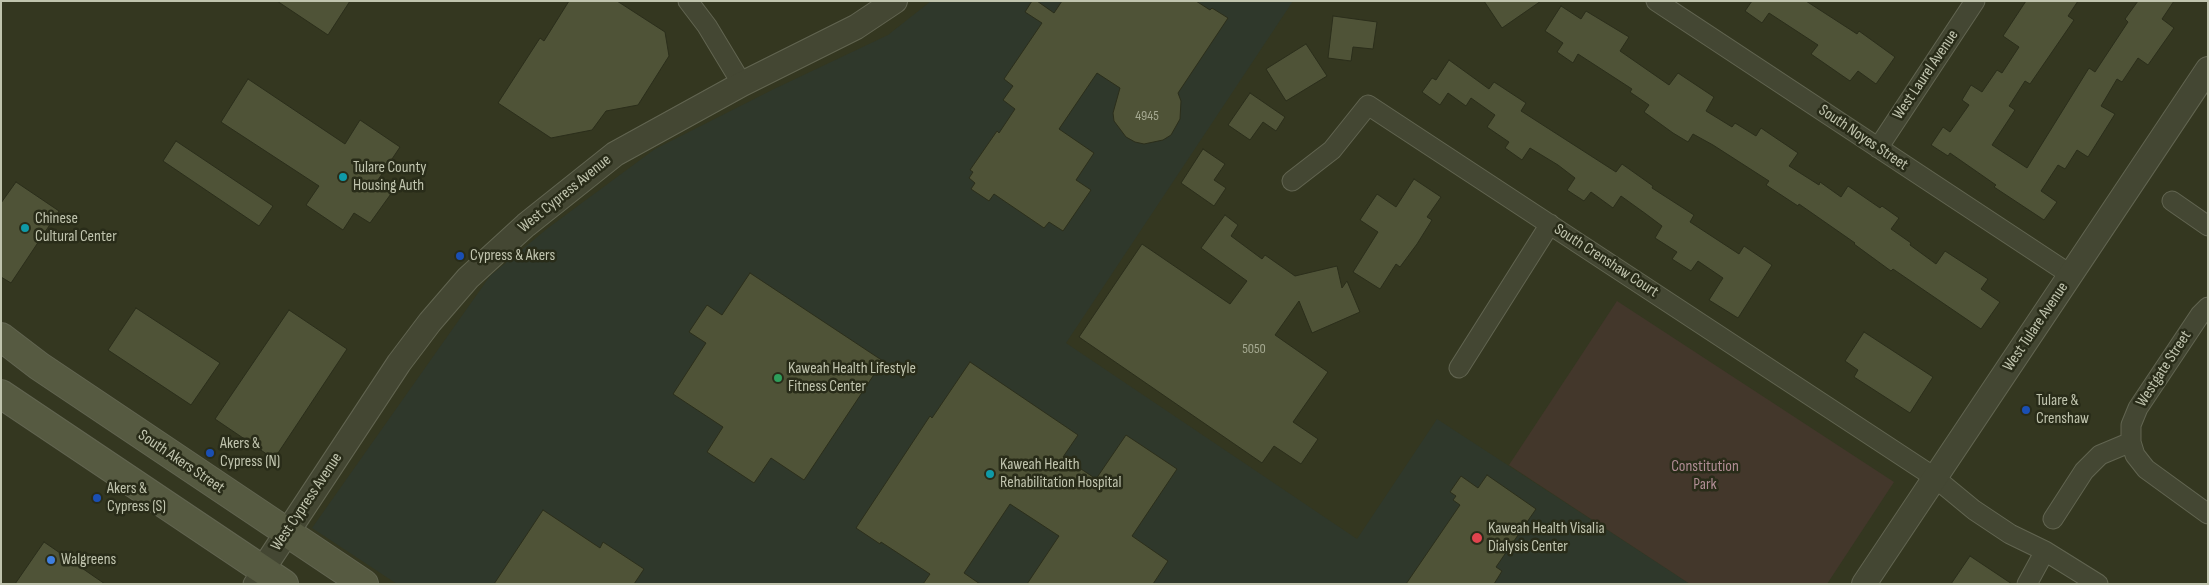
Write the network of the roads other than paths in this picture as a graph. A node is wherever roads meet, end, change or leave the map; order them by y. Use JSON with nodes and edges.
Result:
{"nodes":[{"id":1,"x":688,"y":1,"type":"edge"},
{"id":2,"x":895,"y":1,"type":"edge"},
{"id":3,"x":1656,"y":1,"type":"edge"},
{"id":4,"x":1975,"y":1,"type":"edge"},
{"id":5,"x":2208,"y":70,"type":"edge"},
{"id":6,"x":742,"y":84,"type":"junction"},
{"id":7,"x":1878,"y":148,"type":"junction"},
{"id":8,"x":1292,"y":181,"type":"dead end"},
{"id":9,"x":2172,"y":201,"type":"dead end"},
{"id":10,"x":1550,"y":224,"type":"junction"},
{"id":11,"x":2208,"y":226,"type":"edge"},
{"id":12,"x":2071,"y":275,"type":"junction"},
{"id":13,"x":2208,"y":307,"type":"edge"},
{"id":14,"x":1,"y":337,"type":"edge"},
{"id":15,"x":1459,"y":368,"type":"dead end"},
{"id":16,"x":1,"y":394,"type":"edge"},
{"id":17,"x":2131,"y":442,"type":"junction"},
{"id":18,"x":1934,"y":477,"type":"junction"},
{"id":19,"x":2208,"y":514,"type":"edge"},
{"id":20,"x":2053,"y":519,"type":"dead end"},
{"id":21,"x":287,"y":533,"type":"junction"},
{"id":22,"x":2045,"y":551,"type":"junction"},
{"id":23,"x":266,"y":579,"type":"edge"},
{"id":24,"x":364,"y":584,"type":"edge"},
{"id":25,"x":1864,"y":584,"type":"edge"},
{"id":26,"x":2027,"y":584,"type":"edge"},
{"id":27,"x":2098,"y":584,"type":"edge"}],
"edges":[{"from":1,"to":6,"type":"street"},
{"from":2,"to":6,"type":"street","name":"West Cypress Avenue"},
{"from":3,"to":7,"type":"street","name":"South Noyes Street"},
{"from":4,"to":7,"type":"street","name":"West Laurel Avenue"},
{"from":5,"to":12,"type":"street","name":"West Tulare Avenue"},
{"from":6,"to":21,"type":"street","name":"West Cypress Avenue"},
{"from":7,"to":12,"type":"street","name":"South Noyes Street"},
{"from":8,"to":10,"type":"street","name":"South Crenshaw Court"},
{"from":9,"to":11,"type":"street"},
{"from":10,"to":15,"type":"street"},
{"from":10,"to":18,"type":"street","name":"South Crenshaw Court"},
{"from":12,"to":18,"type":"street","name":"West Tulare Avenue"},
{"from":13,"to":17,"type":"street","name":"Westgate Street"},
{"from":14,"to":21,"type":"main road","name":"South Akers Street"},
{"from":16,"to":23,"type":"main road"},
{"from":17,"to":19,"type":"street"},
{"from":17,"to":20,"type":"street"},
{"from":18,"to":22,"type":"street","name":"South Crenshaw Court"},
{"from":18,"to":25,"type":"street","name":"West Tulare Avenue"},
{"from":21,"to":23,"type":"street","name":"West Cypress Avenue"},
{"from":21,"to":24,"type":"main road","name":"South Akers Street"},
{"from":22,"to":26,"type":"street"},
{"from":22,"to":27,"type":"street","name":"South Crenshaw Court"}]}
